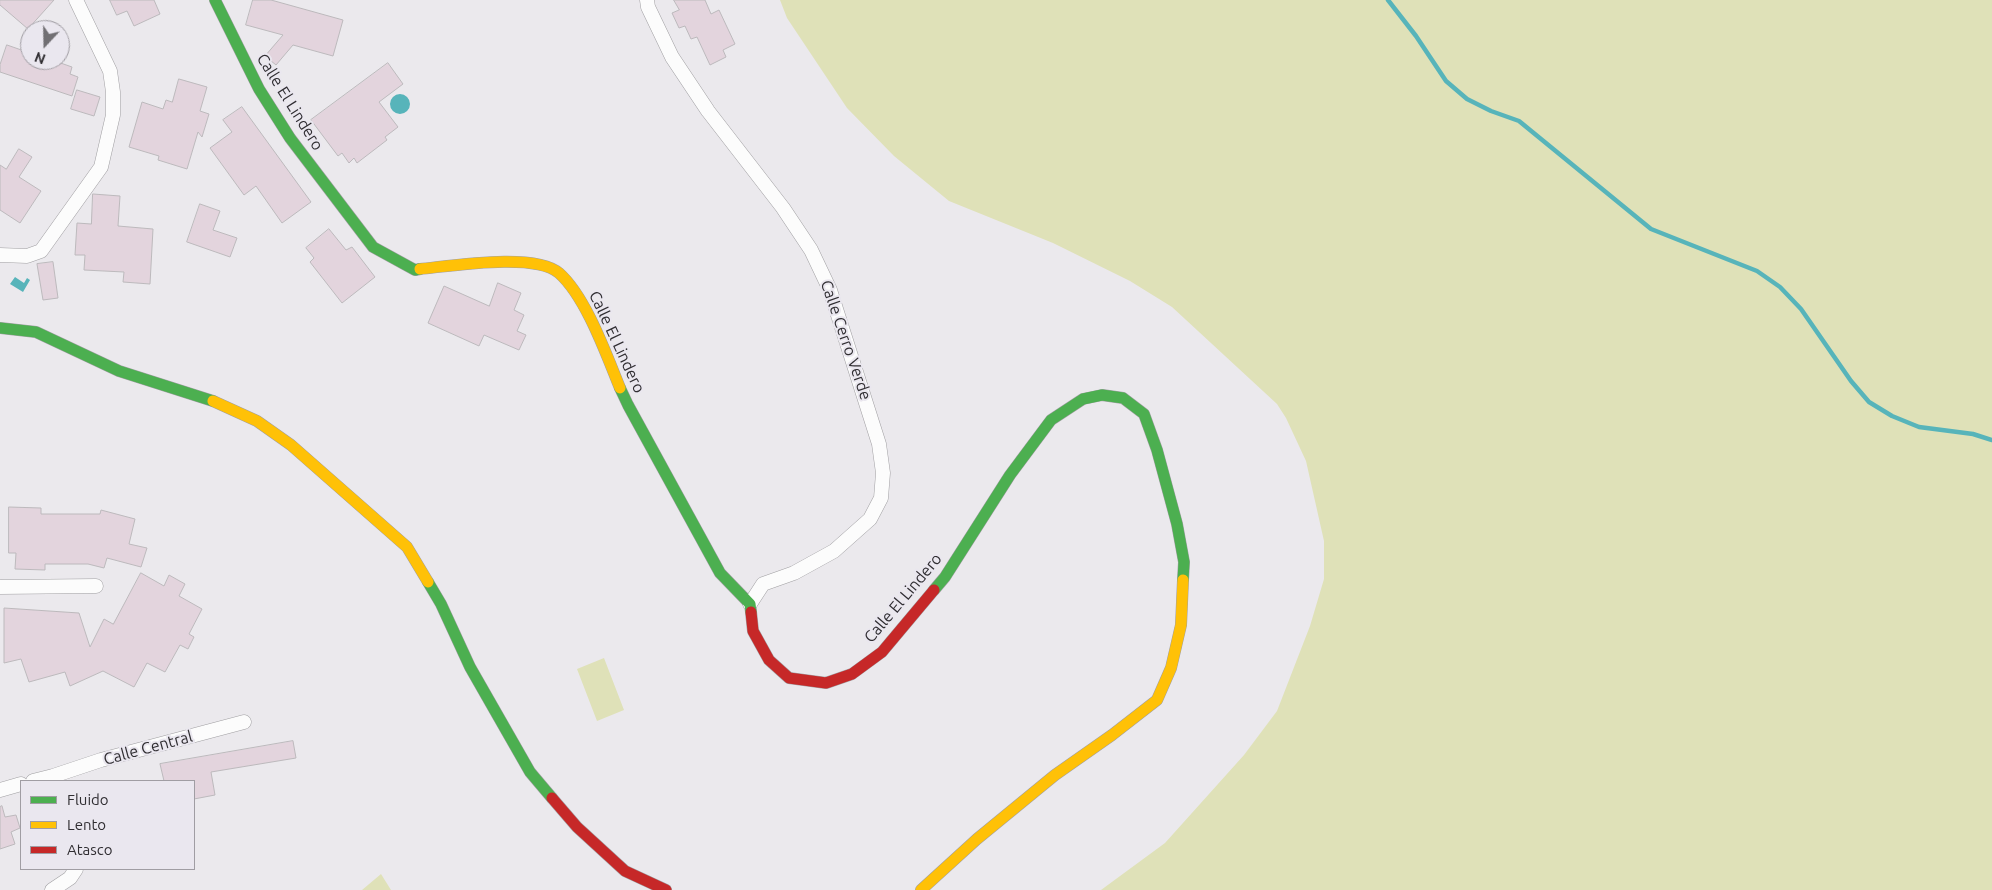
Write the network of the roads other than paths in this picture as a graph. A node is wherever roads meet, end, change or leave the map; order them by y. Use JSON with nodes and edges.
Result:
{"nodes":[{"id":1,"x":76,"y":0,"type":"edge"},
{"id":2,"x":215,"y":0,"type":"edge"},
{"id":3,"x":647,"y":0,"type":"edge"},
{"id":4,"x":0,"y":255,"type":"edge"},
{"id":5,"x":0,"y":328,"type":"edge"},
{"id":6,"x":96,"y":586,"type":"dead end"},
{"id":7,"x":0,"y":587,"type":"edge"},
{"id":8,"x":750,"y":604,"type":"junction"},
{"id":9,"x":244,"y":722,"type":"dead end"},
{"id":10,"x":54,"y":779,"type":"edge"},
{"id":11,"x":20,"y":784,"type":"edge"},
{"id":12,"x":0,"y":790,"type":"edge"},
{"id":13,"x":75,"y":870,"type":"edge"},
{"id":14,"x":52,"y":890,"type":"edge"},
{"id":15,"x":666,"y":890,"type":"edge"},
{"id":16,"x":921,"y":890,"type":"edge"}],
"edges":[{"from":1,"to":4,"type":"street"},
{"from":2,"to":8,"type":"street","name":"Calle El Lindero"},
{"from":3,"to":8,"type":"street","name":"Calle Cerro Verde"},
{"from":5,"to":15,"type":"street"},
{"from":6,"to":7,"type":"street"},
{"from":8,"to":16,"type":"street","name":"Calle El Lindero"},
{"from":9,"to":10,"type":"street","name":"Calle Central"},
{"from":11,"to":12,"type":"street"},
{"from":13,"to":14,"type":"street"}]}
